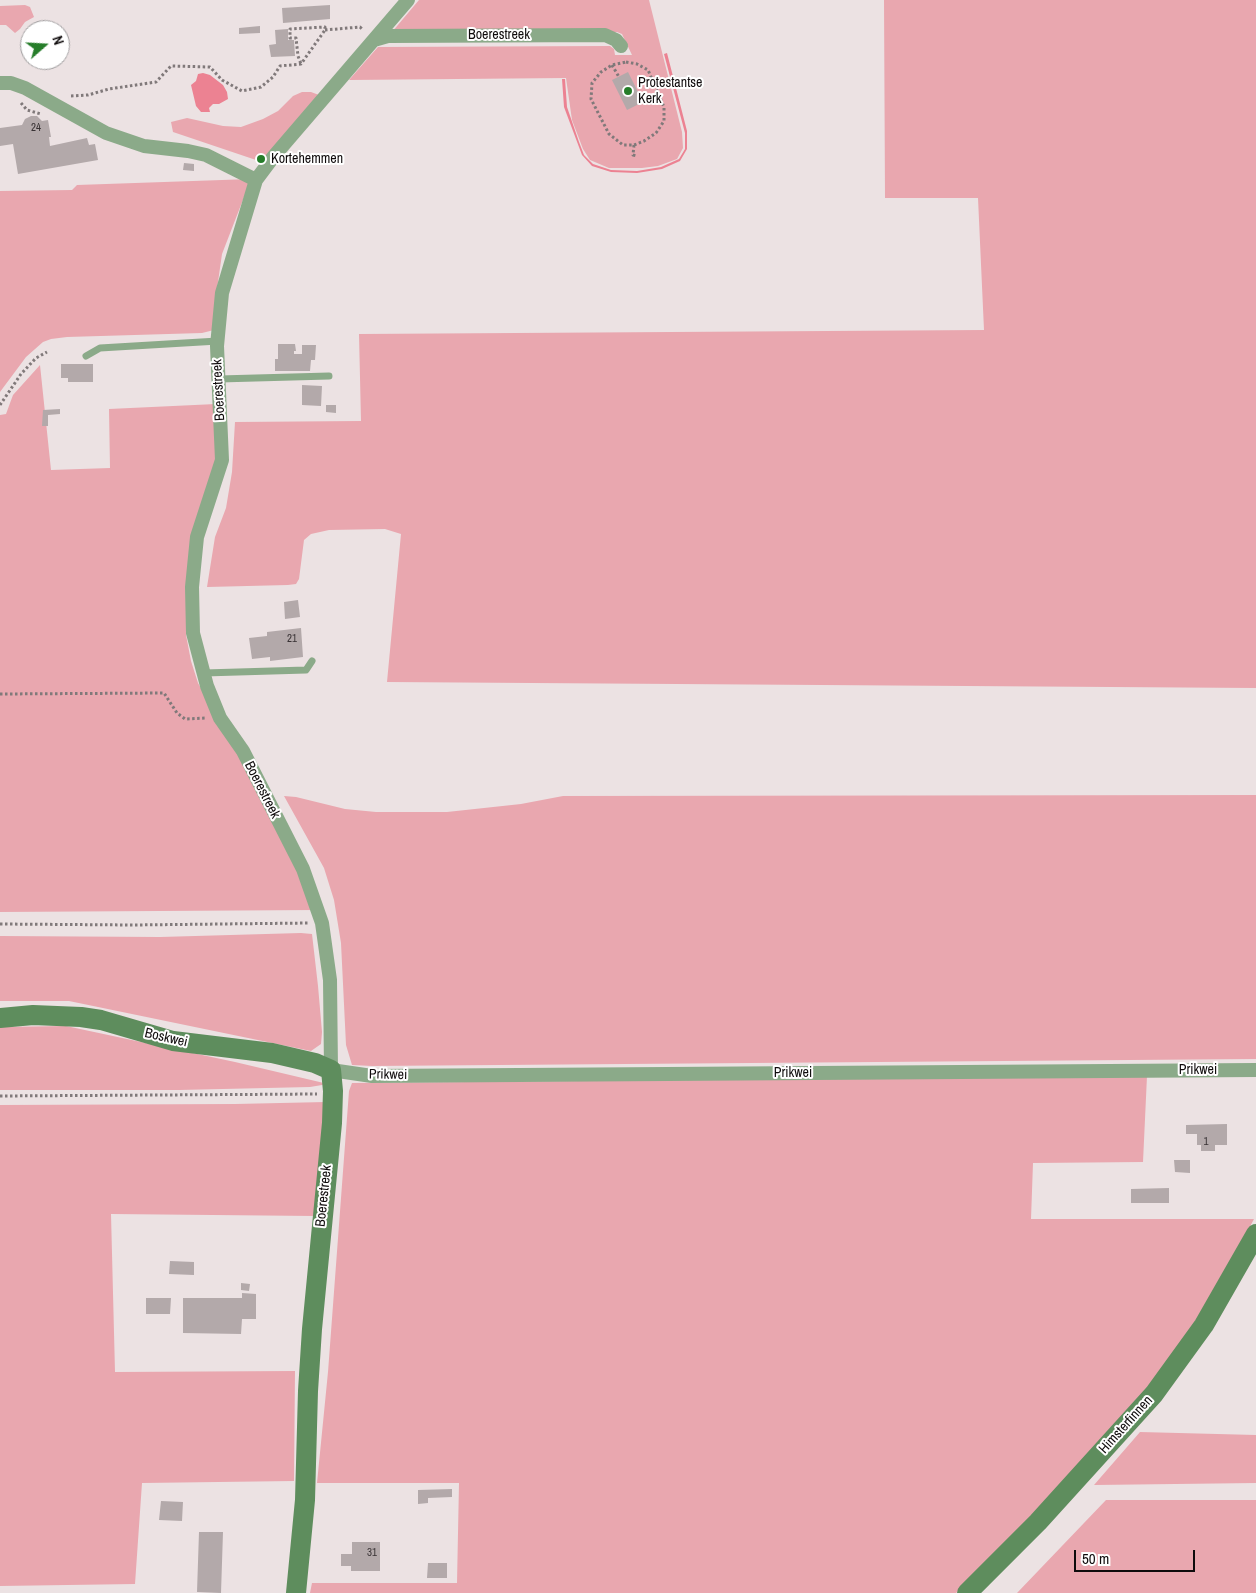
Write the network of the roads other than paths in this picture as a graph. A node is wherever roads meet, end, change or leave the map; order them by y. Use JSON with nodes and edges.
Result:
{"nodes":[{"id":1,"x":408,"y":0,"type":"edge"},
{"id":2,"x":374,"y":40,"type":"junction"},
{"id":3,"x":622,"y":46,"type":"dead end"},
{"id":4,"x":0,"y":84,"type":"edge"},
{"id":5,"x":256,"y":180,"type":"junction"},
{"id":6,"x":218,"y":341,"type":"junction"},
{"id":7,"x":86,"y":356,"type":"dead end"},
{"id":8,"x":329,"y":376,"type":"dead end"},
{"id":9,"x":219,"y":379,"type":"junction"},
{"id":10,"x":312,"y":661,"type":"dead end"},
{"id":11,"x":204,"y":673,"type":"junction"},
{"id":12,"x":0,"y":1018,"type":"edge"},
{"id":13,"x":331,"y":1070,"type":"junction"},
{"id":14,"x":1256,"y":1070,"type":"edge"},
{"id":15,"x":1256,"y":1234,"type":"edge"},
{"id":16,"x":296,"y":1593,"type":"edge"},
{"id":17,"x":966,"y":1593,"type":"edge"}],
"edges":[{"from":1,"to":2,"type":"street","name":"Boerestreek"},
{"from":2,"to":3,"type":"street","name":"Boerestreek"},
{"from":2,"to":5,"type":"street","name":"Boerestreek"},
{"from":4,"to":5,"type":"street"},
{"from":5,"to":6,"type":"street","name":"Boerestreek"},
{"from":6,"to":7,"type":"lane"},
{"from":6,"to":9,"type":"street","name":"Boerestreek"},
{"from":8,"to":9,"type":"lane"},
{"from":9,"to":11,"type":"street","name":"Boerestreek"},
{"from":10,"to":11,"type":"lane"},
{"from":11,"to":13,"type":"street","name":"Boerestreek"},
{"from":12,"to":13,"type":"street","name":"Boskwei"},
{"from":13,"to":14,"type":"street","name":"Prikwei"},
{"from":13,"to":16,"type":"street","name":"Boerestreek"},
{"from":15,"to":17,"type":"street","name":"Himsterfinnen"}]}
